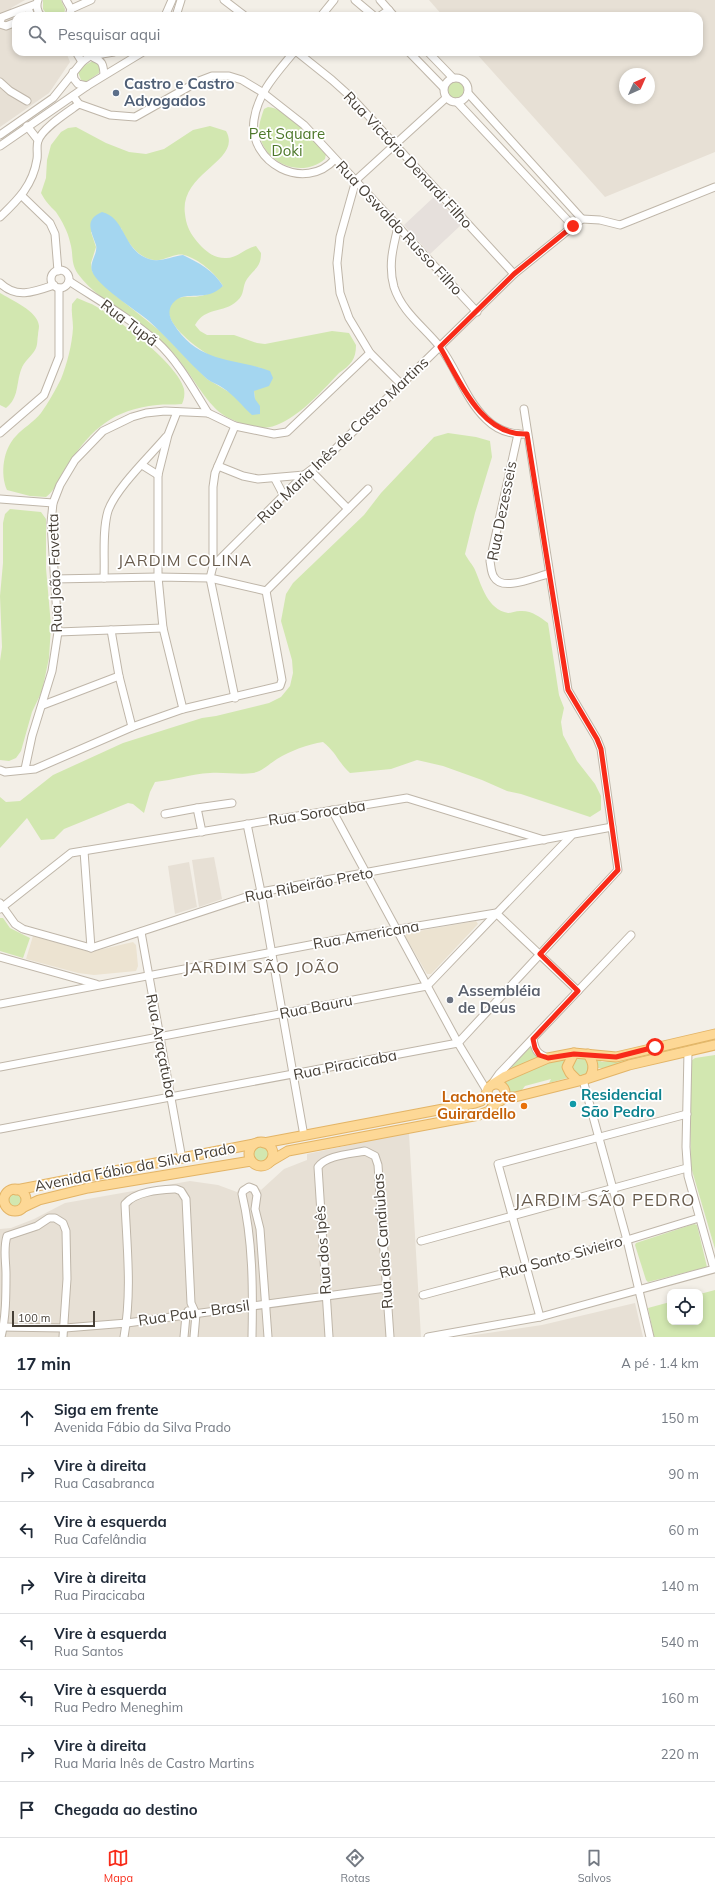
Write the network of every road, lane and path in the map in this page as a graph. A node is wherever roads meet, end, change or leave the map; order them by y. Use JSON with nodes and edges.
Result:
{"nodes":[{"id":1,"x":66,"y":0,"type":"edge"},
{"id":2,"x":91,"y":0,"type":"edge"},
{"id":3,"x":172,"y":0,"type":"edge"},
{"id":4,"x":181,"y":0,"type":"edge"},
{"id":5,"x":224,"y":0,"type":"edge"},
{"id":6,"x":334,"y":0,"type":"edge"},
{"id":7,"x":355,"y":0,"type":"edge"},
{"id":8,"x":380,"y":0,"type":"edge"},
{"id":9,"x":37,"y":2,"type":"edge"},
{"id":10,"x":28,"y":8,"type":"junction"},
{"id":11,"x":389,"y":10,"type":"joint"},
{"id":12,"x":16,"y":12,"type":"edge"},
{"id":13,"x":32,"y":12,"type":"edge"},
{"id":14,"x":36,"y":12,"type":"edge"},
{"id":15,"x":70,"y":12,"type":"edge"},
{"id":16,"x":72,"y":12,"type":"edge"},
{"id":17,"x":167,"y":12,"type":"edge"},
{"id":18,"x":177,"y":12,"type":"edge"},
{"id":19,"x":240,"y":12,"type":"edge"},
{"id":20,"x":325,"y":12,"type":"edge"},
{"id":21,"x":369,"y":12,"type":"edge"},
{"id":22,"x":386,"y":12,"type":"edge"},
{"id":23,"x":12,"y":14,"type":"edge"},
{"id":24,"x":0,"y":23,"type":"edge"},
{"id":25,"x":12,"y":24,"type":"edge"},
{"id":26,"x":78,"y":56,"type":"edge"},
{"id":27,"x":87,"y":56,"type":"edge"},
{"id":28,"x":93,"y":56,"type":"edge"},
{"id":29,"x":137,"y":56,"type":"edge"},
{"id":30,"x":292,"y":56,"type":"edge"},
{"id":31,"x":300,"y":56,"type":"edge"},
{"id":32,"x":413,"y":56,"type":"edge"},
{"id":33,"x":432,"y":56,"type":"edge"},
{"id":34,"x":82,"y":62,"type":"junction"},
{"id":35,"x":73,"y":72,"type":"junction"},
{"id":36,"x":104,"y":75,"type":"junction"},
{"id":37,"x":453,"y":78,"type":"junction"},
{"id":38,"x":0,"y":82,"type":"edge"},
{"id":39,"x":87,"y":86,"type":"junction"},
{"id":40,"x":443,"y":87,"type":"junction"},
{"id":41,"x":262,"y":92,"type":"junction"},
{"id":42,"x":468,"y":93,"type":"junction"},
{"id":43,"x":73,"y":96,"type":"junction"},
{"id":44,"x":446,"y":98,"type":"junction"},
{"id":45,"x":27,"y":101,"type":"dead end"},
{"id":46,"x":457,"y":102,"type":"junction"},
{"id":47,"x":79,"y":104,"type":"junction"},
{"id":48,"x":27,"y":126,"type":"junction"},
{"id":49,"x":0,"y":135,"type":"edge"},
{"id":50,"x":38,"y":140,"type":"junction"},
{"id":51,"x":395,"y":145,"type":"junction"},
{"id":52,"x":0,"y":146,"type":"edge"},
{"id":53,"x":335,"y":159,"type":"junction"},
{"id":54,"x":356,"y":180,"type":"junction"},
{"id":55,"x":715,"y":187,"type":"edge"},
{"id":56,"x":22,"y":196,"type":"junction"},
{"id":57,"x":0,"y":217,"type":"edge"},
{"id":58,"x":582,"y":219,"type":"junction"},
{"id":59,"x":573,"y":226,"type":"junction"},
{"id":60,"x":398,"y":227,"type":"junction"},
{"id":61,"x":58,"y":271,"type":"junction"},
{"id":62,"x":514,"y":274,"type":"junction"},
{"id":63,"x":69,"y":281,"type":"junction"},
{"id":64,"x":0,"y":283,"type":"edge"},
{"id":65,"x":56,"y":286,"type":"junction"},
{"id":66,"x":477,"y":312,"type":"junction"},
{"id":67,"x":440,"y":347,"type":"junction"},
{"id":68,"x":370,"y":353,"type":"junction"},
{"id":69,"x":401,"y":384,"type":"junction"},
{"id":70,"x":524,"y":409,"type":"dead end"},
{"id":71,"x":177,"y":412,"type":"junction"},
{"id":72,"x":208,"y":413,"type":"junction"},
{"id":73,"x":235,"y":426,"type":"junction"},
{"id":74,"x":0,"y":433,"type":"edge"},
{"id":75,"x":518,"y":434,"type":"junction"},
{"id":76,"x":527,"y":434,"type":"junction"},
{"id":77,"x":168,"y":435,"type":"junction"},
{"id":78,"x":142,"y":464,"type":"junction"},
{"id":79,"x":218,"y":466,"type":"junction"},
{"id":80,"x":311,"y":471,"type":"junction"},
{"id":81,"x":158,"y":475,"type":"junction"},
{"id":82,"x":304,"y":475,"type":"junction"},
{"id":83,"x":275,"y":478,"type":"junction"},
{"id":84,"x":368,"y":489,"type":"dead end"},
{"id":85,"x":284,"y":496,"type":"junction"},
{"id":86,"x":0,"y":499,"type":"edge"},
{"id":87,"x":53,"y":503,"type":"junction"},
{"id":88,"x":348,"y":509,"type":"junction"},
{"id":89,"x":212,"y":566,"type":"junction"},
{"id":90,"x":548,"y":574,"type":"junction"},
{"id":91,"x":158,"y":576,"type":"junction"},
{"id":92,"x":104,"y":578,"type":"junction"},
{"id":93,"x":210,"y":578,"type":"junction"},
{"id":94,"x":54,"y":579,"type":"junction"},
{"id":95,"x":266,"y":591,"type":"junction"},
{"id":96,"x":163,"y":628,"type":"junction"},
{"id":97,"x":111,"y":630,"type":"junction"},
{"id":98,"x":58,"y":632,"type":"junction"},
{"id":99,"x":119,"y":676,"type":"junction"},
{"id":100,"x":235,"y":698,"type":"junction"},
{"id":101,"x":43,"y":705,"type":"junction"},
{"id":102,"x":182,"y":709,"type":"junction"},
{"id":103,"x":132,"y":727,"type":"junction"},
{"id":104,"x":0,"y":770,"type":"edge"},
{"id":105,"x":25,"y":770,"type":"junction"},
{"id":106,"x":232,"y":803,"type":"dead end"},
{"id":107,"x":197,"y":808,"type":"junction"},
{"id":108,"x":332,"y":810,"type":"junction"},
{"id":109,"x":164,"y":814,"type":"dead end"},
{"id":110,"x":247,"y":824,"type":"junction"},
{"id":111,"x":612,"y":827,"type":"junction"},
{"id":112,"x":202,"y":832,"type":"junction"},
{"id":113,"x":571,"y":836,"type":"junction"},
{"id":114,"x":546,"y":840,"type":"junction"},
{"id":115,"x":84,"y":851,"type":"junction"},
{"id":116,"x":365,"y":874,"type":"junction"},
{"id":117,"x":261,"y":892,"type":"junction"},
{"id":118,"x":1,"y":907,"type":"edge"},
{"id":119,"x":496,"y":913,"type":"junction"},
{"id":120,"x":397,"y":929,"type":"junction"},
{"id":121,"x":141,"y":932,"type":"junction"},
{"id":122,"x":631,"y":935,"type":"dead end"},
{"id":123,"x":91,"y":948,"type":"junction"},
{"id":124,"x":271,"y":953,"type":"junction"},
{"id":125,"x":540,"y":954,"type":"junction"},
{"id":126,"x":0,"y":957,"type":"edge"},
{"id":127,"x":148,"y":976,"type":"junction"},
{"id":128,"x":98,"y":985,"type":"junction"},
{"id":129,"x":426,"y":986,"type":"junction"},
{"id":130,"x":578,"y":991,"type":"junction"},
{"id":131,"x":0,"y":1004,"type":"edge"},
{"id":132,"x":283,"y":1014,"type":"junction"},
{"id":133,"x":715,"y":1034,"type":"edge"},
{"id":134,"x":160,"y":1037,"type":"junction"},
{"id":135,"x":533,"y":1039,"type":"junction"},
{"id":136,"x":458,"y":1043,"type":"junction"},
{"id":137,"x":715,"y":1045,"type":"edge"},
{"id":138,"x":688,"y":1051,"type":"junction"},
{"id":139,"x":574,"y":1054,"type":"junction"},
{"id":140,"x":588,"y":1054,"type":"junction"},
{"id":141,"x":548,"y":1058,"type":"junction"},
{"id":142,"x":0,"y":1066,"type":"edge"},
{"id":143,"x":294,"y":1075,"type":"junction"},
{"id":144,"x":584,"y":1079,"type":"junction"},
{"id":145,"x":490,"y":1088,"type":"junction"},
{"id":146,"x":171,"y":1097,"type":"junction"},
{"id":147,"x":501,"y":1099,"type":"junction"},
{"id":148,"x":687,"y":1114,"type":"junction"},
{"id":149,"x":0,"y":1129,"type":"edge"},
{"id":150,"x":304,"y":1136,"type":"junction"},
{"id":151,"x":600,"y":1137,"type":"junction"},
{"id":152,"x":264,"y":1142,"type":"junction"},
{"id":153,"x":254,"y":1144,"type":"junction"},
{"id":154,"x":182,"y":1159,"type":"junction"},
{"id":155,"x":251,"y":1161,"type":"junction"},
{"id":156,"x":271,"y":1161,"type":"junction"},
{"id":157,"x":320,"y":1163,"type":"joint"},
{"id":158,"x":687,"y":1168,"type":"junction"},
{"id":159,"x":613,"y":1188,"type":"junction"},
{"id":160,"x":8,"y":1192,"type":"edge"},
{"id":161,"x":24,"y":1207,"type":"junction"},
{"id":162,"x":4,"y":1209,"type":"edge"},
{"id":163,"x":513,"y":1216,"type":"junction"},
{"id":164,"x":699,"y":1218,"type":"junction"},
{"id":165,"x":627,"y":1240,"type":"junction"},
{"id":166,"x":421,"y":1241,"type":"dead end"},
{"id":167,"x":527,"y":1266,"type":"junction"},
{"id":168,"x":386,"y":1288,"type":"junction"},
{"id":169,"x":640,"y":1291,"type":"junction"},
{"id":170,"x":326,"y":1295,"type":"junction"},
{"id":171,"x":423,"y":1295,"type":"dead end"},
{"id":172,"x":191,"y":1303,"type":"junction"},
{"id":173,"x":266,"y":1303,"type":"junction"},
{"id":174,"x":252,"y":1305,"type":"junction"},
{"id":175,"x":196,"y":1314,"type":"junction"},
{"id":176,"x":186,"y":1315,"type":"junction"},
{"id":177,"x":540,"y":1316,"type":"junction"},
{"id":178,"x":127,"y":1323,"type":"junction"},
{"id":179,"x":2,"y":1327,"type":"edge"},
{"id":180,"x":65,"y":1328,"type":"junction"},
{"id":181,"x":1,"y":1337,"type":"edge"},
{"id":182,"x":63,"y":1337,"type":"edge"},
{"id":183,"x":124,"y":1337,"type":"edge"},
{"id":184,"x":184,"y":1337,"type":"edge"},
{"id":185,"x":194,"y":1337,"type":"edge"},
{"id":186,"x":252,"y":1337,"type":"edge"},
{"id":187,"x":268,"y":1337,"type":"edge"},
{"id":188,"x":329,"y":1337,"type":"edge"},
{"id":189,"x":390,"y":1337,"type":"edge"},
{"id":190,"x":428,"y":1337,"type":"edge"},
{"id":191,"x":650,"y":1337,"type":"edge"}],
"edges":[{"from":1,"to":15,"type":"street"},
{"from":2,"to":16,"type":"street"},
{"from":3,"to":17,"type":"street"},
{"from":4,"to":18,"type":"street"},
{"from":5,"to":19,"type":"street"},
{"from":6,"to":20,"type":"street"},
{"from":7,"to":21,"type":"street"},
{"from":8,"to":11,"type":"street"},
{"from":9,"to":10,"type":"street"},
{"from":9,"to":14,"type":"street"},
{"from":10,"to":12,"type":"street"},
{"from":10,"to":13,"type":"street"},
{"from":11,"to":22,"type":"street"},
{"from":23,"to":24,"type":"street"},
{"from":24,"to":25,"type":"street"},
{"from":26,"to":34,"type":"street"},
{"from":27,"to":34,"type":"street"},
{"from":28,"to":36,"type":"street"},
{"from":29,"to":36,"type":"street"},
{"from":30,"to":41,"type":"street"},
{"from":31,"to":51,"type":"street","name":"Rua Victório Denardi Filho"},
{"from":32,"to":40,"type":"street"},
{"from":33,"to":37,"type":"street"},
{"from":34,"to":35,"type":"street"},
{"from":35,"to":39,"type":"street"},
{"from":35,"to":49,"type":"street"},
{"from":36,"to":39,"type":"street"},
{"from":37,"to":40,"type":"street"},
{"from":37,"to":42,"type":"street"},
{"from":38,"to":45,"type":"street"},
{"from":39,"to":43,"type":"street"},
{"from":40,"to":44,"type":"street"},
{"from":41,"to":47,"type":"street","name":"Rua Oswaldo Russo Filho"},
{"from":41,"to":53,"type":"street","name":"Rua Oswaldo Russo Filho"},
{"from":41,"to":53,"type":"street"},
{"from":42,"to":46,"type":"street"},
{"from":42,"to":58,"type":"street"},
{"from":43,"to":47,"type":"street"},
{"from":43,"to":48,"type":"street"},
{"from":44,"to":46,"type":"street"},
{"from":44,"to":51,"type":"street"},
{"from":46,"to":59,"type":"street"},
{"from":47,"to":50,"type":"street"},
{"from":48,"to":50,"type":"street"},
{"from":48,"to":52,"type":"street"},
{"from":50,"to":56,"type":"street"},
{"from":51,"to":54,"type":"street"},
{"from":51,"to":62,"type":"street","name":"Rua Victório Denardi Filho"},
{"from":53,"to":54,"type":"street","name":"Rua Oswaldo Russo Filho"},
{"from":54,"to":60,"type":"street","name":"Rua Oswaldo Russo Filho"},
{"from":54,"to":68,"type":"street"},
{"from":55,"to":58,"type":"street"},
{"from":56,"to":57,"type":"street"},
{"from":56,"to":61,"type":"street"},
{"from":58,"to":59,"type":"street","name":"Rua Maria Inês de Castro Martins"},
{"from":59,"to":62,"type":"street","name":"Rua Maria Inês de Castro Martins"},
{"from":60,"to":66,"type":"street","name":"Rua Oswaldo Russo Filho"},
{"from":60,"to":67,"type":"street"},
{"from":61,"to":63,"type":"street"},
{"from":61,"to":65,"type":"street"},
{"from":62,"to":66,"type":"street","name":"Rua Maria Inês de Castro Martins"},
{"from":63,"to":65,"type":"street"},
{"from":63,"to":72,"type":"street","name":"Rua Tupã"},
{"from":64,"to":65,"type":"street"},
{"from":65,"to":74,"type":"street"},
{"from":66,"to":67,"type":"street","name":"Rua Maria Inês de Castro Martins"},
{"from":67,"to":69,"type":"street","name":"Rua Maria Inês de Castro Martins"},
{"from":67,"to":75,"type":"street"},
{"from":68,"to":69,"type":"street"},
{"from":68,"to":73,"type":"street","name":"Rua João Favetta"},
{"from":69,"to":80,"type":"street","name":"Rua Maria Inês de Castro Martins"},
{"from":70,"to":76,"type":"street"},
{"from":71,"to":72,"type":"street","name":"Rua João Favetta"},
{"from":71,"to":77,"type":"street"},
{"from":71,"to":87,"type":"street","name":"Rua João Favetta"},
{"from":72,"to":73,"type":"street","name":"Rua João Favetta"},
{"from":73,"to":79,"type":"street"},
{"from":75,"to":76,"type":"street"},
{"from":75,"to":90,"type":"street","name":"Rua Dezesseis"},
{"from":76,"to":90,"type":"street"},
{"from":77,"to":78,"type":"street"},
{"from":77,"to":81,"type":"street"},
{"from":78,"to":81,"type":"street"},
{"from":78,"to":92,"type":"street"},
{"from":79,"to":83,"type":"street"},
{"from":79,"to":89,"type":"street"},
{"from":80,"to":82,"type":"street","name":"Rua Maria Inês de Castro Martins"},
{"from":80,"to":88,"type":"street"},
{"from":81,"to":91,"type":"street"},
{"from":82,"to":83,"type":"street"},
{"from":82,"to":85,"type":"street","name":"Rua Maria Inês de Castro Martins"},
{"from":83,"to":85,"type":"street"},
{"from":84,"to":88,"type":"street"},
{"from":85,"to":89,"type":"street","name":"Rua Maria Inês de Castro Martins"},
{"from":86,"to":87,"type":"street"},
{"from":87,"to":94,"type":"street","name":"Rua João Favetta"},
{"from":88,"to":95,"type":"street"},
{"from":89,"to":93,"type":"street"},
{"from":90,"to":111,"type":"street"},
{"from":91,"to":92,"type":"street"},
{"from":91,"to":93,"type":"street"},
{"from":91,"to":96,"type":"street"},
{"from":92,"to":94,"type":"street"},
{"from":93,"to":95,"type":"street"},
{"from":93,"to":100,"type":"street"},
{"from":94,"to":98,"type":"street","name":"Rua João Favetta"},
{"from":95,"to":100,"type":"street"},
{"from":96,"to":97,"type":"street"},
{"from":96,"to":102,"type":"street"},
{"from":97,"to":98,"type":"street"},
{"from":97,"to":99,"type":"street"},
{"from":98,"to":101,"type":"street","name":"Rua João Favetta"},
{"from":99,"to":101,"type":"street"},
{"from":99,"to":103,"type":"street"},
{"from":100,"to":102,"type":"street"},
{"from":101,"to":105,"type":"street","name":"Rua João Favetta"},
{"from":102,"to":103,"type":"street"},
{"from":103,"to":105,"type":"street"},
{"from":104,"to":105,"type":"street"},
{"from":106,"to":107,"type":"street"},
{"from":107,"to":109,"type":"street"},
{"from":107,"to":112,"type":"street"},
{"from":108,"to":110,"type":"street","name":"Rua Sorocaba"},
{"from":108,"to":114,"type":"street","name":"Rua Sorocaba"},
{"from":108,"to":116,"type":"street"},
{"from":110,"to":112,"type":"street","name":"Rua Sorocaba"},
{"from":110,"to":117,"type":"street"},
{"from":111,"to":113,"type":"street","name":"Rua Ribeirão Preto"},
{"from":111,"to":125,"type":"street"},
{"from":112,"to":115,"type":"street","name":"Rua Sorocaba"},
{"from":113,"to":114,"type":"street","name":"Rua Ribeirão Preto"},
{"from":113,"to":119,"type":"street"},
{"from":114,"to":116,"type":"street","name":"Rua Ribeirão Preto"},
{"from":115,"to":118,"type":"street","name":"Rua Sorocaba"},
{"from":115,"to":123,"type":"street"},
{"from":116,"to":117,"type":"street","name":"Rua Ribeirão Preto"},
{"from":116,"to":120,"type":"street"},
{"from":117,"to":121,"type":"street","name":"Rua Ribeirão Preto"},
{"from":117,"to":124,"type":"street"},
{"from":118,"to":123,"type":"street"},
{"from":119,"to":120,"type":"street","name":"Rua Americana"},
{"from":119,"to":125,"type":"street"},
{"from":119,"to":129,"type":"street"},
{"from":120,"to":124,"type":"street","name":"Rua Americana"},
{"from":120,"to":129,"type":"street"},
{"from":121,"to":123,"type":"street","name":"Rua Ribeirão Preto"},
{"from":121,"to":127,"type":"street","name":"Rua Araçatuba"},
{"from":122,"to":130,"type":"street"},
{"from":124,"to":127,"type":"street","name":"Rua Americana"},
{"from":124,"to":132,"type":"street"},
{"from":125,"to":130,"type":"street"},
{"from":125,"to":136,"type":"street"},
{"from":126,"to":128,"type":"street"},
{"from":127,"to":128,"type":"street","name":"Rua Americana"},
{"from":127,"to":134,"type":"street","name":"Rua Araçatuba"},
{"from":128,"to":131,"type":"street","name":"Rua Americana"},
{"from":129,"to":132,"type":"street","name":"Rua Bauru"},
{"from":129,"to":136,"type":"street"},
{"from":130,"to":135,"type":"street"},
{"from":132,"to":134,"type":"street","name":"Rua Bauru"},
{"from":132,"to":143,"type":"street"},
{"from":133,"to":140,"type":"main road"},
{"from":134,"to":142,"type":"street","name":"Rua Bauru"},
{"from":134,"to":146,"type":"street","name":"Rua Araçatuba"},
{"from":135,"to":141,"type":"street"},
{"from":135,"to":145,"type":"street"},
{"from":136,"to":143,"type":"street","name":"Rua Piracicaba"},
{"from":136,"to":145,"type":"street"},
{"from":137,"to":138,"type":"main road"},
{"from":138,"to":144,"type":"main road"},
{"from":138,"to":148,"type":"street"},
{"from":139,"to":140,"type":"main road"},
{"from":139,"to":141,"type":"main road"},
{"from":139,"to":144,"type":"main road"},
{"from":140,"to":144,"type":"main road"},
{"from":141,"to":145,"type":"main road"},
{"from":143,"to":146,"type":"street","name":"Rua Piracicaba"},
{"from":143,"to":150,"type":"street"},
{"from":144,"to":147,"type":"main road"},
{"from":144,"to":151,"type":"street"},
{"from":145,"to":147,"type":"main road"},
{"from":145,"to":147,"type":"main road"},
{"from":145,"to":150,"type":"main road"},
{"from":146,"to":149,"type":"street","name":"Rua Piracicaba"},
{"from":146,"to":154,"type":"street","name":"Rua Araçatuba"},
{"from":147,"to":156,"type":"main road"},
{"from":148,"to":151,"type":"street"},
{"from":148,"to":158,"type":"street"},
{"from":150,"to":152,"type":"main road"},
{"from":151,"to":159,"type":"street"},
{"from":151,"to":163,"type":"street"},
{"from":152,"to":153,"type":"main road"},
{"from":152,"to":156,"type":"main road"},
{"from":153,"to":154,"type":"main road","name":"Avenida Fábio da Silva Prado"},
{"from":153,"to":155,"type":"main road"},
{"from":154,"to":160,"type":"main road","name":"Avenida Fábio da Silva Prado"},
{"from":155,"to":156,"type":"main road"},
{"from":155,"to":161,"type":"main road","name":"Avenida Fábio da Silva Prado"},
{"from":157,"to":168,"type":"street","name":"Rua das Candiubas"},
{"from":157,"to":170,"type":"street","name":"Rua dos Ipês"},
{"from":158,"to":159,"type":"street"},
{"from":158,"to":164,"type":"street"},
{"from":159,"to":163,"type":"street"},
{"from":159,"to":165,"type":"street"},
{"from":160,"to":161,"type":"main road"},
{"from":160,"to":162,"type":"main road"},
{"from":161,"to":162,"type":"main road"},
{"from":163,"to":166,"type":"street"},
{"from":163,"to":167,"type":"street"},
{"from":164,"to":165,"type":"street","name":"Rua Santo Sivieiro"},
{"from":164,"to":169,"type":"street"},
{"from":165,"to":167,"type":"street","name":"Rua Santo Sivieiro"},
{"from":165,"to":169,"type":"street"},
{"from":167,"to":171,"type":"street","name":"Rua Santo Sivieiro"},
{"from":167,"to":177,"type":"street"},
{"from":168,"to":170,"type":"street","name":"Rua Pau - Brasil"},
{"from":168,"to":189,"type":"street","name":"Rua das Candiubas"},
{"from":169,"to":177,"type":"street"},
{"from":169,"to":191,"type":"street"},
{"from":170,"to":173,"type":"street","name":"Rua Pau - Brasil"},
{"from":170,"to":188,"type":"street","name":"Rua dos Ipês"},
{"from":172,"to":175,"type":"street"},
{"from":172,"to":176,"type":"street"},
{"from":172,"to":178,"type":"street"},
{"from":173,"to":174,"type":"street","name":"Rua Pau - Brasil"},
{"from":173,"to":174,"type":"street"},
{"from":173,"to":187,"type":"street"},
{"from":174,"to":175,"type":"street","name":"Rua Pau - Brasil"},
{"from":174,"to":186,"type":"street"},
{"from":175,"to":176,"type":"street","name":"Rua Pau - Brasil"},
{"from":175,"to":185,"type":"street"},
{"from":176,"to":178,"type":"street","name":"Rua Pau - Brasil"},
{"from":176,"to":184,"type":"street"},
{"from":177,"to":190,"type":"street"},
{"from":178,"to":180,"type":"street","name":"Rua Pau - Brasil"},
{"from":178,"to":183,"type":"street"},
{"from":179,"to":180,"type":"street","name":"Rua Pau - Brasil"},
{"from":179,"to":180,"type":"street"},
{"from":179,"to":181,"type":"street"},
{"from":180,"to":182,"type":"street"}]}
